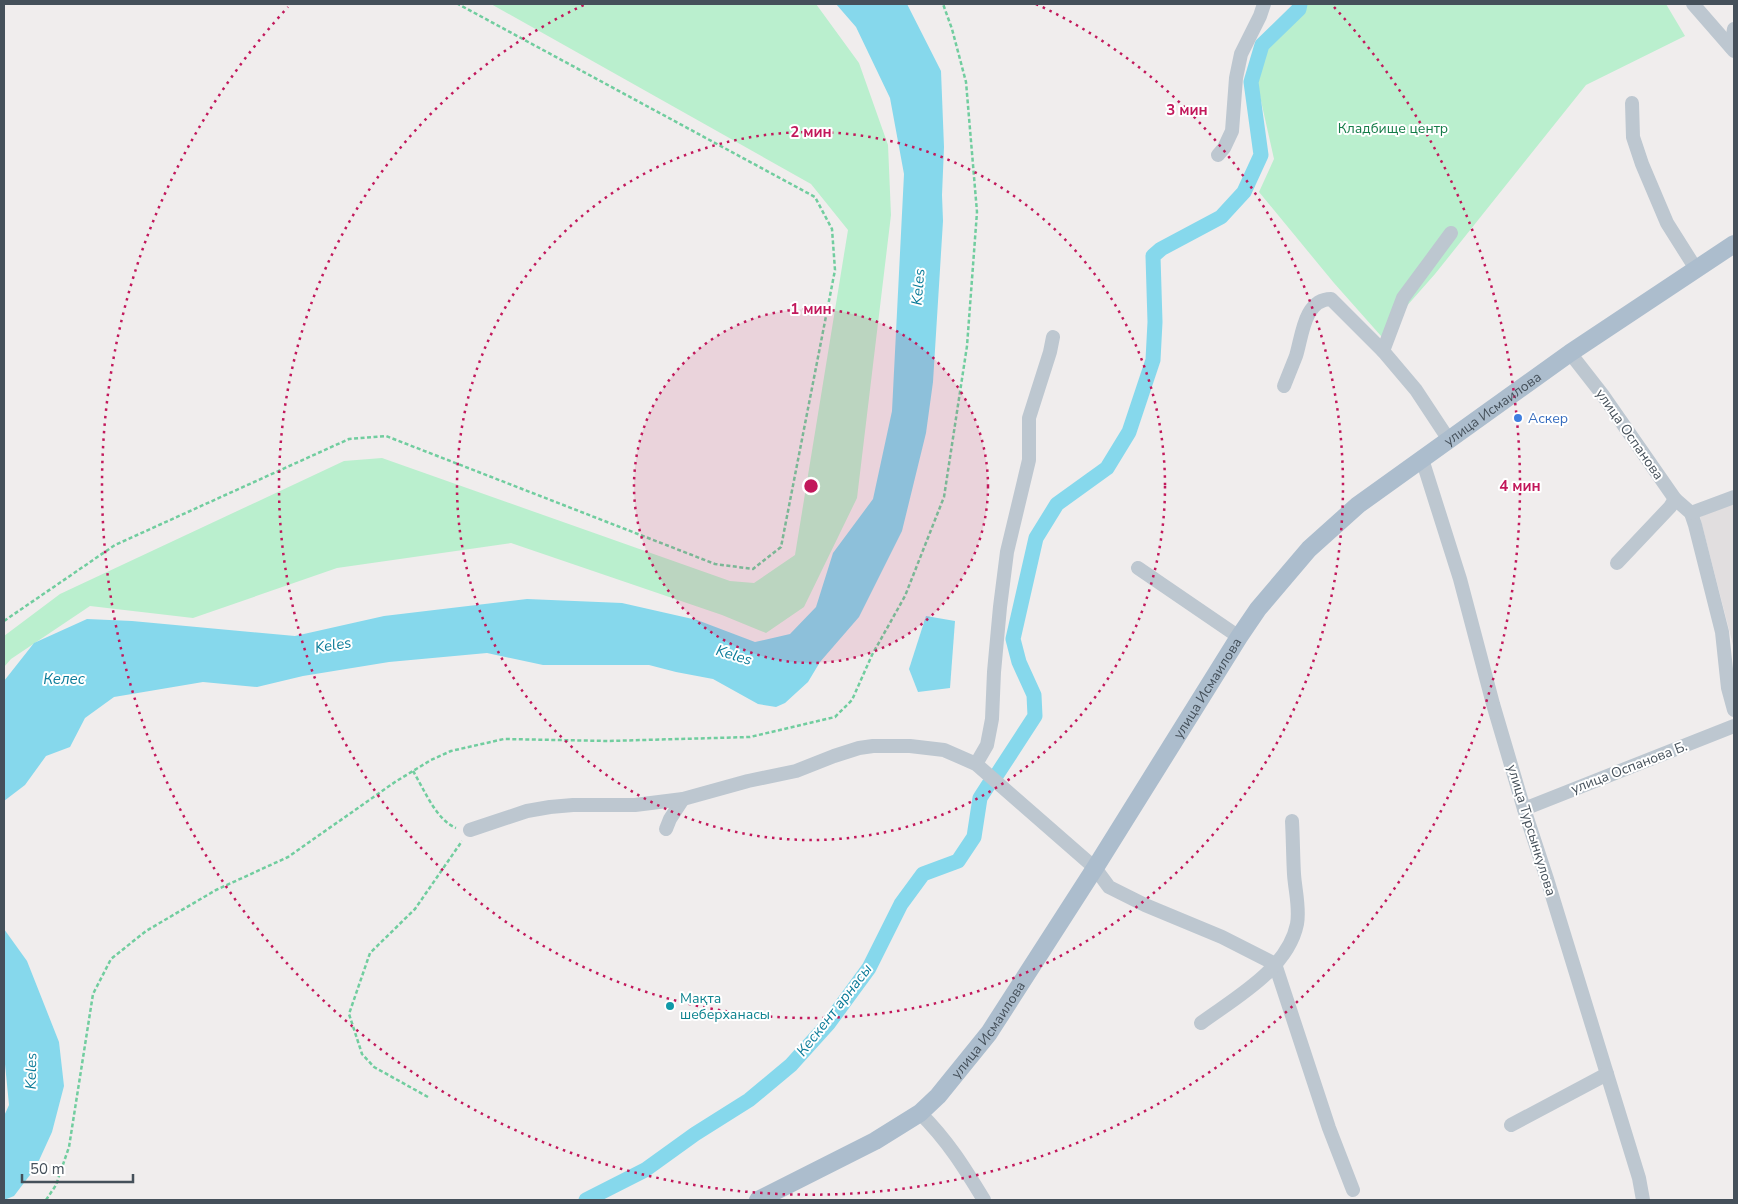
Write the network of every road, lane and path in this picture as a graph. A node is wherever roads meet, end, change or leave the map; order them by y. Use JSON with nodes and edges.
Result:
{"nodes":[{"id":1,"x":458,"y":4,"type":"edge"},
{"id":2,"x":942,"y":4,"type":"edge"},
{"id":3,"x":1264,"y":4,"type":"edge"},
{"id":4,"x":1693,"y":4,"type":"edge"},
{"id":5,"x":1734,"y":29,"type":"edge"},
{"id":6,"x":1733,"y":49,"type":"edge"},
{"id":7,"x":1632,"y":103,"type":"dead end"},
{"id":8,"x":1218,"y":155,"type":"dead end"},
{"id":9,"x":1451,"y":233,"type":"dead end"},
{"id":10,"x":1734,"y":244,"type":"edge"},
{"id":11,"x":1696,"y":269,"type":"junction"},
{"id":12,"x":1053,"y":336,"type":"dead end"},
{"id":13,"x":1385,"y":347,"type":"junction"},
{"id":14,"x":1570,"y":353,"type":"junction"},
{"id":15,"x":1284,"y":386,"type":"dead end"},
{"id":16,"x":1449,"y":440,"type":"junction"},
{"id":17,"x":1422,"y":459,"type":"junction"},
{"id":18,"x":1734,"y":497,"type":"edge"},
{"id":19,"x":1675,"y":499,"type":"junction"},
{"id":20,"x":1691,"y":513,"type":"junction"},
{"id":21,"x":1617,"y":563,"type":"dead end"},
{"id":22,"x":1138,"y":568,"type":"dead end"},
{"id":23,"x":4,"y":622,"type":"edge"},
{"id":24,"x":1238,"y":637,"type":"junction"},
{"id":25,"x":1734,"y":710,"type":"edge"},
{"id":26,"x":1734,"y":726,"type":"edge"},
{"id":27,"x":976,"y":764,"type":"junction"},
{"id":28,"x":413,"y":770,"type":"junction"},
{"id":29,"x":683,"y":799,"type":"junction"},
{"id":30,"x":1524,"y":809,"type":"junction"},
{"id":31,"x":1292,"y":821,"type":"dead end"},
{"id":32,"x":666,"y":829,"type":"dead end"},
{"id":33,"x":470,"y":830,"type":"junction"},
{"id":34,"x":1095,"y":868,"type":"junction"},
{"id":35,"x":1275,"y":964,"type":"junction"},
{"id":36,"x":1201,"y":1023,"type":"dead end"},
{"id":37,"x":1607,"y":1074,"type":"junction"},
{"id":38,"x":428,"y":1097,"type":"dead end"},
{"id":39,"x":920,"y":1113,"type":"junction"},
{"id":40,"x":1512,"y":1125,"type":"dead end"},
{"id":41,"x":1353,"y":1190,"type":"dead end"},
{"id":42,"x":780,"y":1195,"type":"edge"},
{"id":43,"x":46,"y":1200,"type":"edge"},
{"id":44,"x":758,"y":1200,"type":"edge"},
{"id":45,"x":984,"y":1200,"type":"edge"},
{"id":46,"x":1643,"y":1200,"type":"edge"}],
"edges":[{"from":1,"to":23,"type":"path"},
{"from":2,"to":28,"type":"path"},
{"from":3,"to":8,"type":"street"},
{"from":4,"to":6,"type":"street"},
{"from":5,"to":6,"type":"street"},
{"from":7,"to":11,"type":"street"},
{"from":9,"to":13,"type":"street"},
{"from":10,"to":11,"type":"main road","name":"улица Исмаилова"},
{"from":11,"to":14,"type":"main road","name":"улица Исмаилова"},
{"from":12,"to":27,"type":"street"},
{"from":13,"to":15,"type":"street"},
{"from":13,"to":16,"type":"street"},
{"from":14,"to":16,"type":"main road","name":"улица Исмаилова"},
{"from":14,"to":19,"type":"street","name":"улица Оспанова"},
{"from":16,"to":17,"type":"main road","name":"улица Исмаилова"},
{"from":17,"to":24,"type":"main road","name":"улица Исмаилова"},
{"from":17,"to":30,"type":"street","name":"улица Турсынкулова"},
{"from":18,"to":20,"type":"street"},
{"from":19,"to":20,"type":"street","name":"улица Оспанова"},
{"from":19,"to":21,"type":"street"},
{"from":20,"to":25,"type":"street"},
{"from":22,"to":24,"type":"street"},
{"from":24,"to":34,"type":"main road","name":"улица Исмаилова"},
{"from":26,"to":30,"type":"street","name":"улица Оспанова Б."},
{"from":27,"to":29,"type":"street"},
{"from":27,"to":34,"type":"street"},
{"from":28,"to":33,"type":"path"},
{"from":28,"to":43,"type":"path"},
{"from":29,"to":32,"type":"street"},
{"from":29,"to":33,"type":"street"},
{"from":30,"to":37,"type":"street","name":"улица Турсынкулова"},
{"from":31,"to":35,"type":"street"},
{"from":33,"to":38,"type":"path"},
{"from":34,"to":35,"type":"street"},
{"from":34,"to":39,"type":"main road","name":"улица Исмаилова"},
{"from":35,"to":36,"type":"street"},
{"from":35,"to":41,"type":"street"},
{"from":37,"to":40,"type":"street"},
{"from":37,"to":46,"type":"street","name":"улица Турсынкулова"},
{"from":39,"to":42,"type":"main road","name":"улица Исмаилова"},
{"from":39,"to":45,"type":"street"},
{"from":42,"to":44,"type":"main road","name":"улица Исмаилова"}]}
